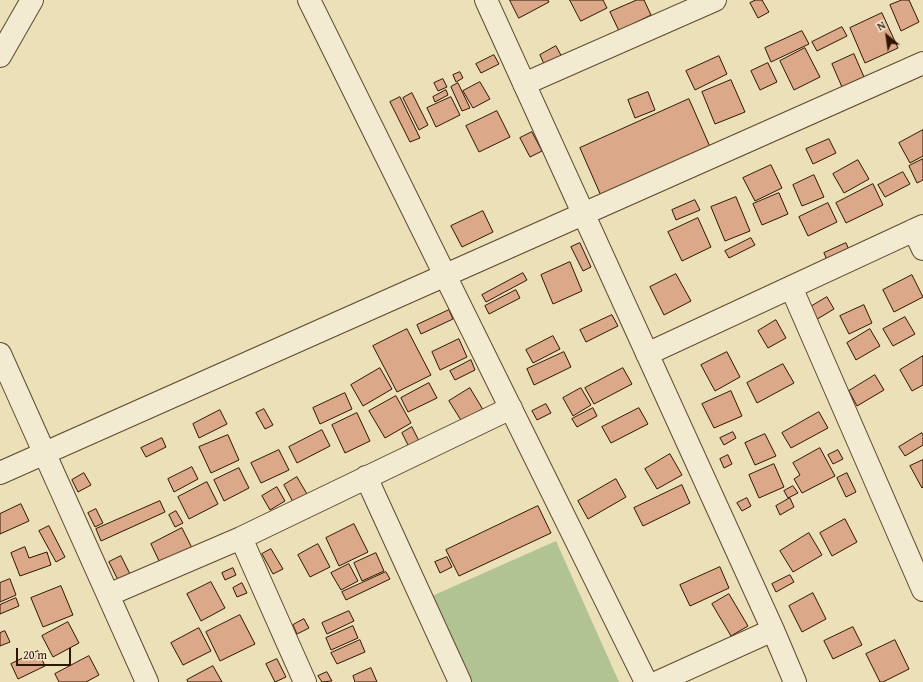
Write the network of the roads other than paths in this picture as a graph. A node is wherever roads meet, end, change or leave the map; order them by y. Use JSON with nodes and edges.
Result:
{"nodes":[{"id":1,"x":32,"y":0,"type":"edge"},
{"id":2,"x":309,"y":0,"type":"edge"},
{"id":3,"x":486,"y":0,"type":"edge"},
{"id":4,"x":715,"y":0,"type":"edge"},
{"id":5,"x":0,"y":56,"type":"edge"},
{"id":6,"x":923,"y":63,"type":"edge"},
{"id":7,"x":524,"y":84,"type":"junction"},
{"id":8,"x":583,"y":214,"type":"junction"},
{"id":9,"x":920,"y":235,"type":"edge"},
{"id":10,"x":445,"y":275,"type":"junction"},
{"id":11,"x":791,"y":287,"type":"junction"},
{"id":12,"x":0,"y":354,"type":"edge"},
{"id":13,"x":647,"y":354,"type":"junction"},
{"id":14,"x":511,"y":408,"type":"junction"},
{"id":15,"x":45,"y":453,"type":"junction"},
{"id":16,"x":0,"y":473,"type":"edge"},
{"id":17,"x":366,"y":477,"type":"junction"},
{"id":18,"x":241,"y":538,"type":"junction"},
{"id":19,"x":919,"y":566,"type":"edge"},
{"id":20,"x":923,"y":590,"type":"edge"},
{"id":21,"x":108,"y":595,"type":"junction"},
{"id":22,"x":773,"y":630,"type":"junction"},
{"id":23,"x":147,"y":682,"type":"edge"},
{"id":24,"x":305,"y":682,"type":"edge"},
{"id":25,"x":460,"y":682,"type":"edge"},
{"id":26,"x":646,"y":682,"type":"edge"},
{"id":27,"x":658,"y":682,"type":"edge"},
{"id":28,"x":795,"y":682,"type":"edge"}],
"edges":[{"from":1,"to":5,"type":"street"},
{"from":2,"to":10,"type":"street"},
{"from":3,"to":7,"type":"street"},
{"from":4,"to":7,"type":"street"},
{"from":6,"to":8,"type":"street"},
{"from":7,"to":8,"type":"street"},
{"from":8,"to":10,"type":"street"},
{"from":8,"to":13,"type":"street"},
{"from":9,"to":11,"type":"street"},
{"from":10,"to":14,"type":"street"},
{"from":10,"to":15,"type":"street"},
{"from":11,"to":13,"type":"street"},
{"from":11,"to":19,"type":"street"},
{"from":12,"to":15,"type":"street"},
{"from":13,"to":22,"type":"street"},
{"from":14,"to":17,"type":"street"},
{"from":14,"to":26,"type":"street"},
{"from":15,"to":16,"type":"street"},
{"from":15,"to":21,"type":"street"},
{"from":17,"to":18,"type":"street"},
{"from":17,"to":25,"type":"street"},
{"from":18,"to":21,"type":"street"},
{"from":18,"to":24,"type":"street"},
{"from":19,"to":20,"type":"street"},
{"from":21,"to":23,"type":"street"},
{"from":22,"to":27,"type":"street"},
{"from":22,"to":28,"type":"street"}]}
